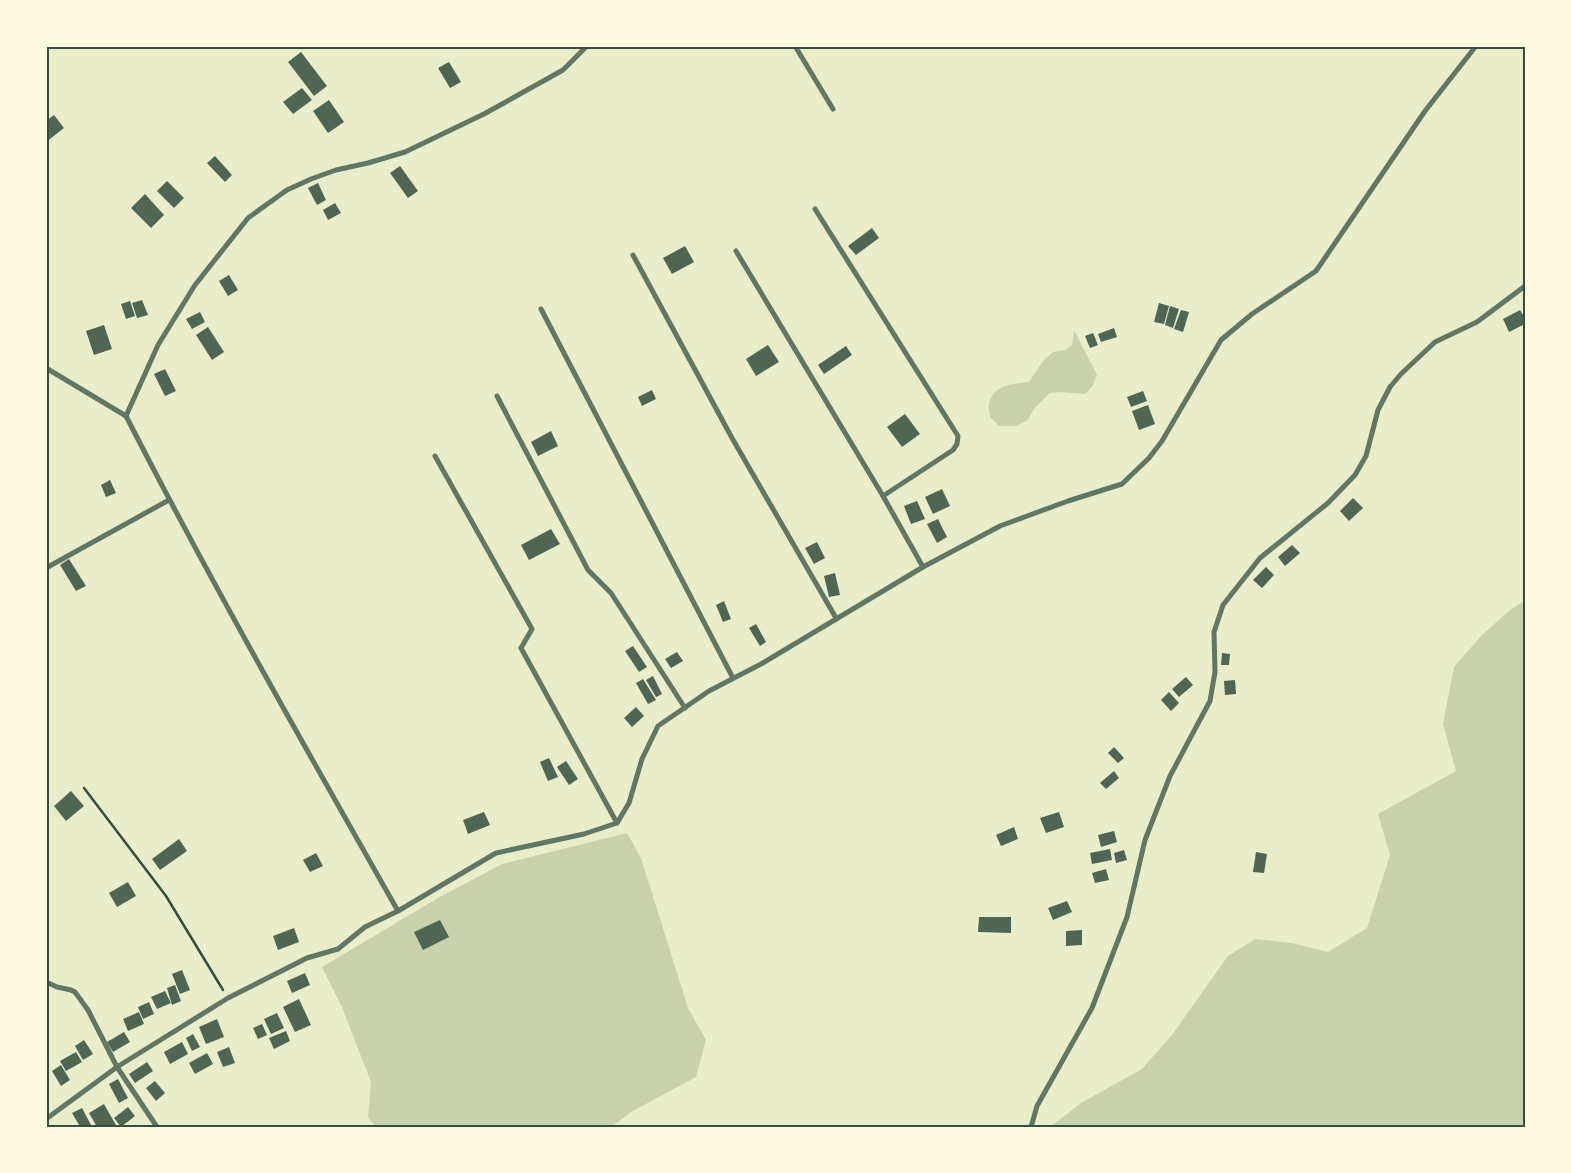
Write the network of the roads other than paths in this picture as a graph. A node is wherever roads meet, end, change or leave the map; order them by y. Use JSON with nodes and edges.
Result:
{"nodes":[{"id":1,"x":587,"y":46,"type":"edge"},
{"id":2,"x":795,"y":46,"type":"edge"},
{"id":3,"x":1476,"y":46,"type":"edge"},
{"id":4,"x":833,"y":109,"type":"dead end"},
{"id":5,"x":815,"y":209,"type":"dead end"},
{"id":6,"x":736,"y":251,"type":"dead end"},
{"id":7,"x":633,"y":255,"type":"dead end"},
{"id":8,"x":1525,"y":286,"type":"edge"},
{"id":9,"x":541,"y":309,"type":"dead end"},
{"id":10,"x":46,"y":368,"type":"edge"},
{"id":11,"x":497,"y":396,"type":"dead end"},
{"id":12,"x":126,"y":416,"type":"junction"},
{"id":13,"x":435,"y":456,"type":"dead end"},
{"id":14,"x":883,"y":496,"type":"junction"},
{"id":15,"x":169,"y":500,"type":"junction"},
{"id":16,"x":923,"y":567,"type":"junction"},
{"id":17,"x":46,"y":568,"type":"edge"},
{"id":18,"x":836,"y":618,"type":"junction"},
{"id":19,"x":733,"y":678,"type":"junction"},
{"id":20,"x":685,"y":708,"type":"junction"},
{"id":21,"x":617,"y":823,"type":"junction"},
{"id":22,"x":398,"y":911,"type":"junction"},
{"id":23,"x":46,"y":982,"type":"edge"},
{"id":24,"x":117,"y":1067,"type":"junction"},
{"id":25,"x":46,"y":1119,"type":"edge"},
{"id":26,"x":157,"y":1127,"type":"edge"},
{"id":27,"x":1032,"y":1127,"type":"edge"}],
"edges":[{"from":1,"to":12,"type":"street"},
{"from":2,"to":4,"type":"street"},
{"from":3,"to":16,"type":"street"},
{"from":5,"to":14,"type":"street"},
{"from":6,"to":14,"type":"street"},
{"from":7,"to":18,"type":"street"},
{"from":8,"to":27,"type":"street"},
{"from":9,"to":19,"type":"street"},
{"from":10,"to":12,"type":"street"},
{"from":11,"to":20,"type":"street"},
{"from":12,"to":15,"type":"street"},
{"from":13,"to":21,"type":"street"},
{"from":14,"to":16,"type":"street"},
{"from":15,"to":17,"type":"street"},
{"from":15,"to":22,"type":"street"},
{"from":16,"to":18,"type":"street"},
{"from":18,"to":19,"type":"street"},
{"from":19,"to":20,"type":"street"},
{"from":20,"to":21,"type":"street"},
{"from":21,"to":22,"type":"street"},
{"from":22,"to":24,"type":"street"},
{"from":23,"to":24,"type":"street"},
{"from":24,"to":25,"type":"street"},
{"from":24,"to":26,"type":"street"}]}
